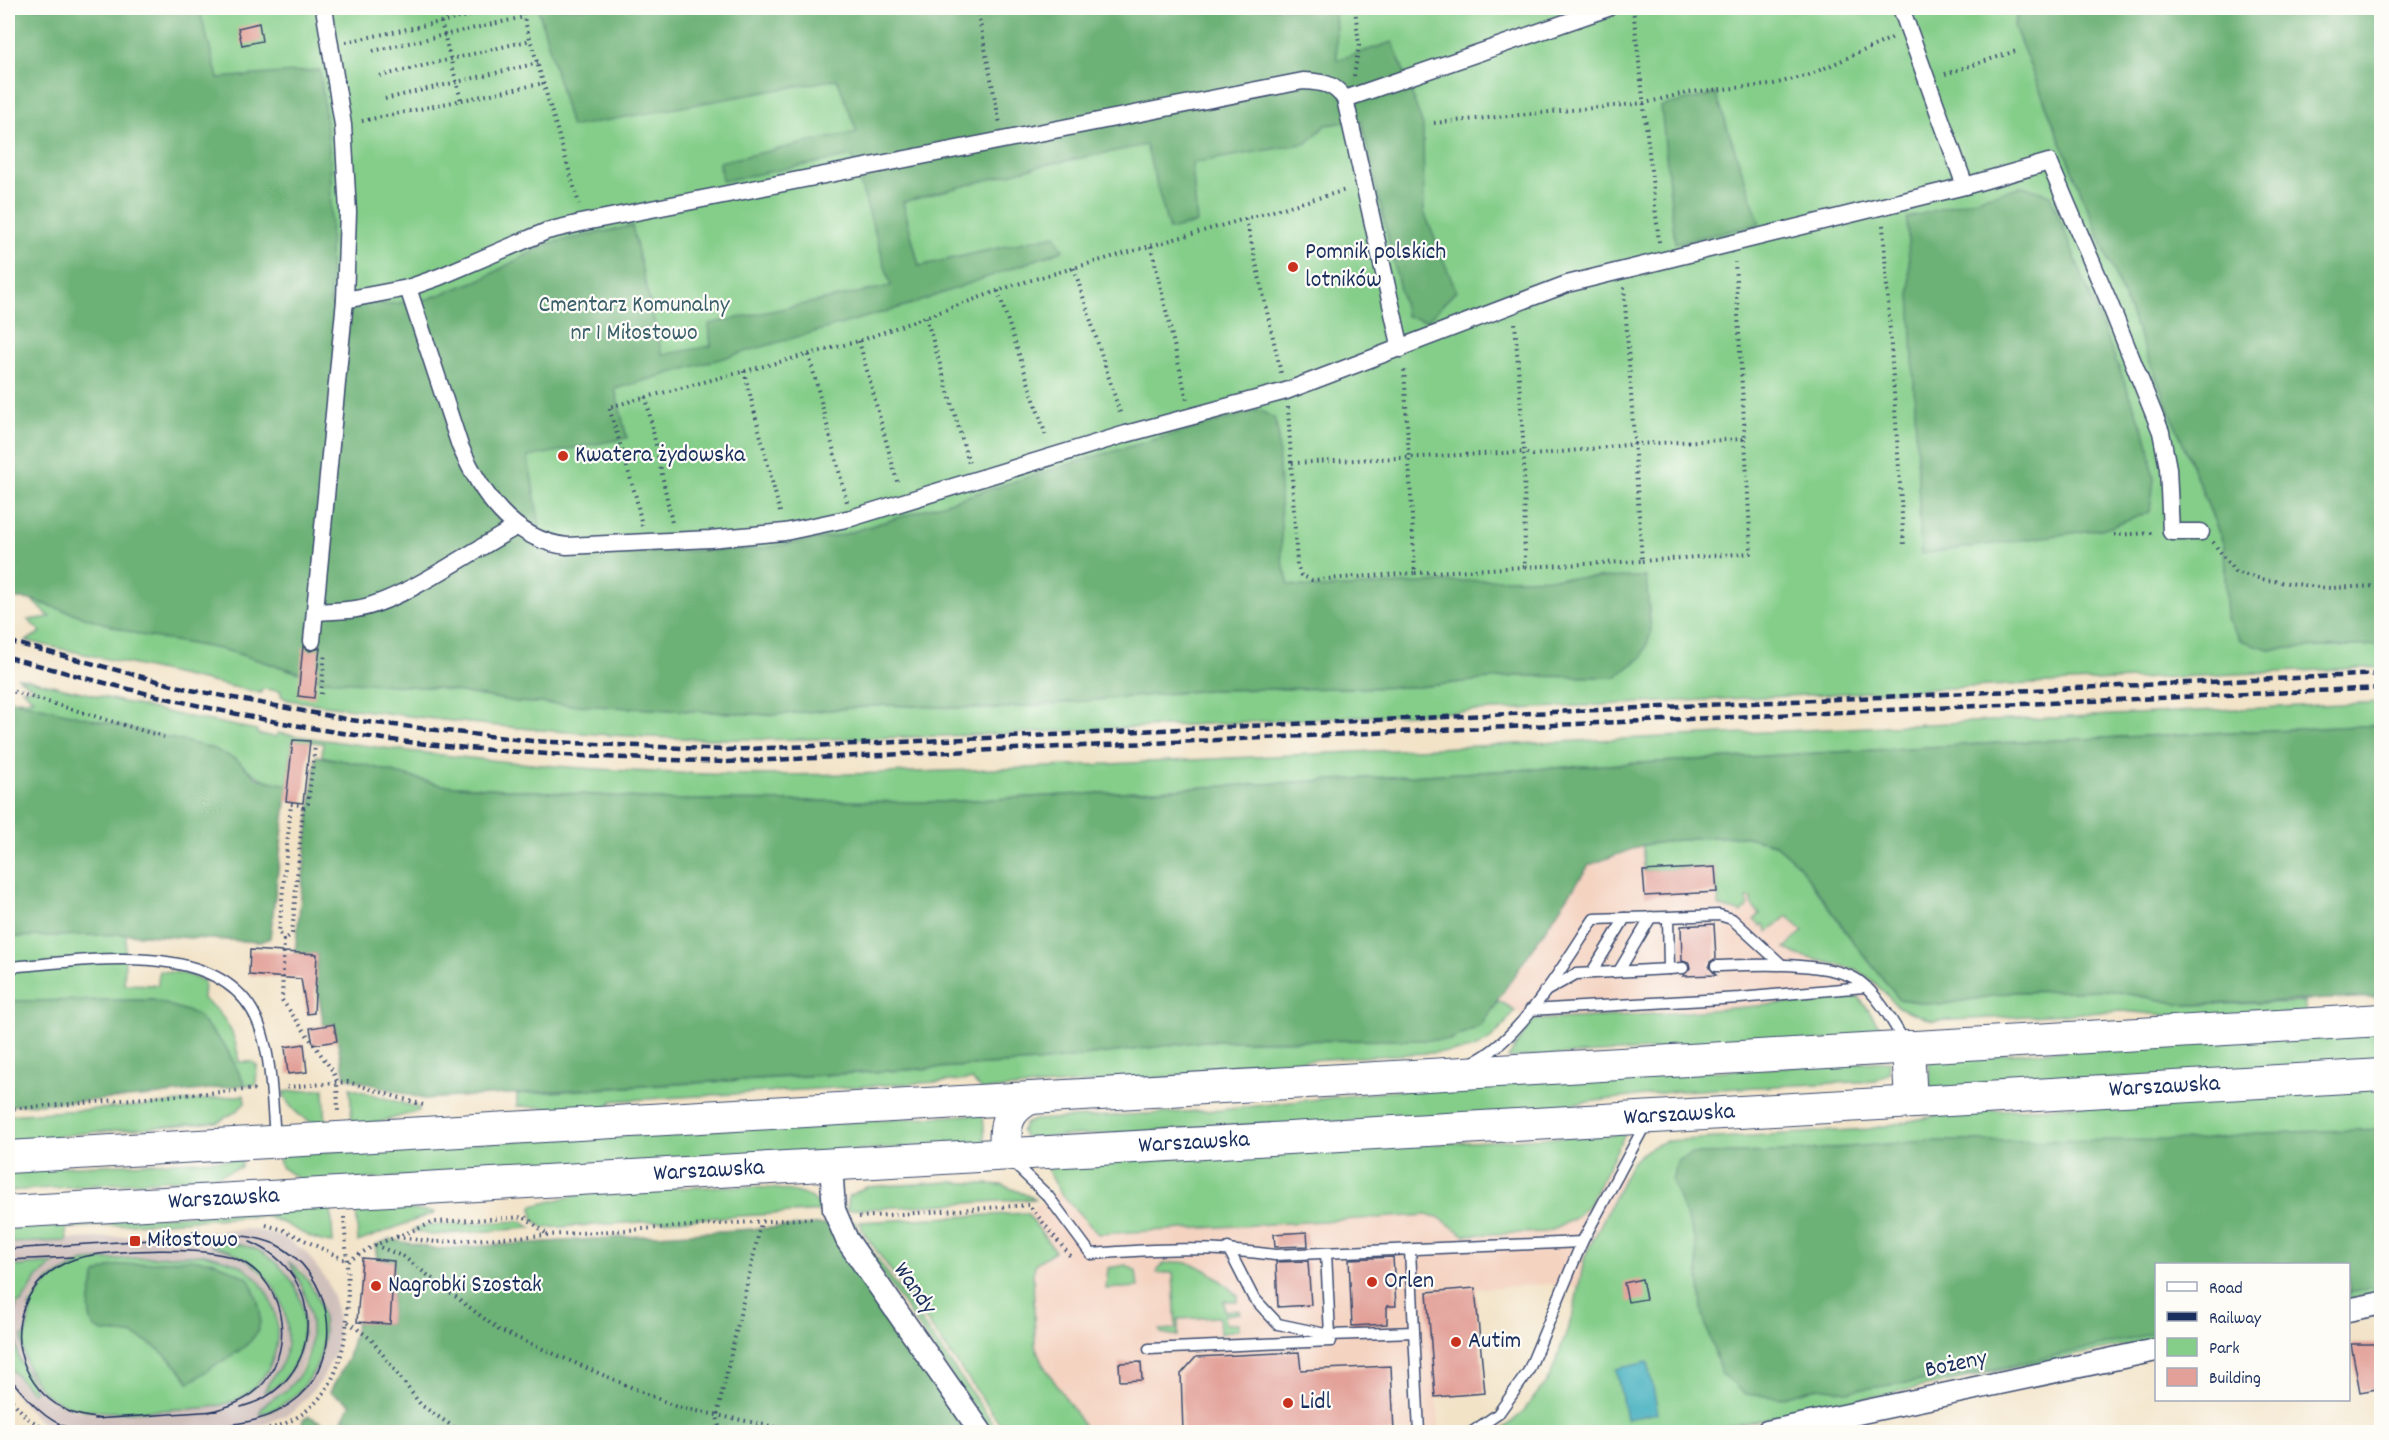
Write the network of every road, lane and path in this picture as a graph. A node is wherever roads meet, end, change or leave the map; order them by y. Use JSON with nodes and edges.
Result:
{"nodes":[{"id":1,"x":324,"y":8,"type":"edge"},
{"id":2,"x":506,"y":8,"type":"edge"},
{"id":3,"x":521,"y":8,"type":"edge"},
{"id":4,"x":977,"y":8,"type":"edge"},
{"id":5,"x":1355,"y":8,"type":"edge"},
{"id":6,"x":1608,"y":8,"type":"edge"},
{"id":7,"x":1633,"y":8,"type":"edge"},
{"id":8,"x":1901,"y":8,"type":"edge"},
{"id":9,"x":524,"y":17,"type":"junction"},
{"id":10,"x":441,"y":22,"type":"junction"},
{"id":11,"x":1909,"y":30,"type":"junction"},
{"id":12,"x":444,"y":35,"type":"junction"},
{"id":13,"x":531,"y":40,"type":"junction"},
{"id":14,"x":331,"y":45,"type":"junction"},
{"id":15,"x":373,"y":51,"type":"dead end"},
{"id":16,"x":2016,"y":51,"type":"dead end"},
{"id":17,"x":450,"y":59,"type":"junction"},
{"id":18,"x":538,"y":63,"type":"junction"},
{"id":19,"x":380,"y":76,"type":"dead end"},
{"id":20,"x":1927,"y":80,"type":"junction"},
{"id":21,"x":456,"y":82,"type":"junction"},
{"id":22,"x":544,"y":83,"type":"junction"},
{"id":23,"x":385,"y":99,"type":"dead end"},
{"id":24,"x":1345,"y":99,"type":"junction"},
{"id":25,"x":461,"y":100,"type":"junction"},
{"id":26,"x":1645,"y":103,"type":"junction"},
{"id":27,"x":1434,"y":123,"type":"dead end"},
{"id":28,"x":343,"y":125,"type":"junction"},
{"id":29,"x":1003,"y":140,"type":"junction"},
{"id":30,"x":1365,"y":185,"type":"junction"},
{"id":31,"x":1965,"y":186,"type":"junction"},
{"id":32,"x":1882,"y":206,"type":"junction"},
{"id":33,"x":1246,"y":219,"type":"junction"},
{"id":34,"x":585,"y":222,"type":"junction"},
{"id":35,"x":1734,"y":243,"type":"junction"},
{"id":36,"x":1150,"y":246,"type":"junction"},
{"id":37,"x":1661,"y":260,"type":"junction"},
{"id":38,"x":1074,"y":268,"type":"junction"},
{"id":39,"x":1623,"y":269,"type":"junction"},
{"id":40,"x":408,"y":288,"type":"junction"},
{"id":41,"x":998,"y":291,"type":"junction"},
{"id":42,"x":345,"y":300,"type":"junction"},
{"id":43,"x":1514,"y":304,"type":"junction"},
{"id":44,"x":926,"y":317,"type":"junction"},
{"id":45,"x":859,"y":341,"type":"junction"},
{"id":46,"x":1401,"y":349,"type":"junction"},
{"id":47,"x":809,"y":355,"type":"junction"},
{"id":48,"x":744,"y":371,"type":"junction"},
{"id":49,"x":1286,"y":391,"type":"junction"},
{"id":50,"x":646,"y":397,"type":"junction"},
{"id":51,"x":1191,"y":416,"type":"junction"},
{"id":52,"x":1126,"y":434,"type":"junction"},
{"id":53,"x":1745,"y":439,"type":"junction"},
{"id":54,"x":1635,"y":444,"type":"junction"},
{"id":55,"x":1524,"y":452,"type":"junction"},
{"id":56,"x":1410,"y":457,"type":"junction"},
{"id":57,"x":1053,"y":458,"type":"junction"},
{"id":58,"x":1292,"y":463,"type":"junction"},
{"id":59,"x":975,"y":482,"type":"junction"},
{"id":60,"x":903,"y":503,"type":"junction"},
{"id":61,"x":851,"y":518,"type":"junction"},
{"id":62,"x":516,"y":527,"type":"junction"},
{"id":63,"x":785,"y":532,"type":"junction"},
{"id":64,"x":2171,"y":532,"type":"junction"},
{"id":65,"x":2201,"y":532,"type":"joint"},
{"id":66,"x":2114,"y":535,"type":"dead end"},
{"id":67,"x":676,"y":541,"type":"junction"},
{"id":68,"x":645,"y":543,"type":"junction"},
{"id":69,"x":1904,"y":546,"type":"dead end"},
{"id":70,"x":1642,"y":561,"type":"junction"},
{"id":71,"x":1525,"y":567,"type":"junction"},
{"id":72,"x":1415,"y":573,"type":"junction"},
{"id":73,"x":2382,"y":586,"type":"edge"},
{"id":74,"x":315,"y":612,"type":"junction"},
{"id":75,"x":312,"y":641,"type":"dead end"},
{"id":76,"x":8,"y":690,"type":"edge"},
{"id":77,"x":164,"y":737,"type":"dead end"},
{"id":78,"x":315,"y":746,"type":"dead end"},
{"id":79,"x":303,"y":808,"type":"junction"},
{"id":80,"x":1651,"y":917,"type":"junction"},
{"id":81,"x":1668,"y":917,"type":"junction"},
{"id":82,"x":1625,"y":918,"type":"junction"},
{"id":83,"x":284,"y":940,"type":"junction"},
{"id":84,"x":1780,"y":963,"type":"junction"},
{"id":85,"x":1716,"y":966,"type":"dead end"},
{"id":86,"x":8,"y":967,"type":"edge"},
{"id":87,"x":1683,"y":968,"type":"dead end"},
{"id":88,"x":1669,"y":969,"type":"junction"},
{"id":89,"x":1619,"y":971,"type":"junction"},
{"id":90,"x":1592,"y":972,"type":"junction"},
{"id":91,"x":1864,"y":987,"type":"junction"},
{"id":92,"x":1545,"y":992,"type":"junction"},
{"id":93,"x":1530,"y":1010,"type":"junction"},
{"id":94,"x":2382,"y":1020,"type":"edge"},
{"id":95,"x":1908,"y":1047,"type":"junction"},
{"id":96,"x":1439,"y":1074,"type":"junction"},
{"id":97,"x":2382,"y":1075,"type":"edge"},
{"id":98,"x":337,"y":1083,"type":"junction"},
{"id":99,"x":270,"y":1088,"type":"junction"},
{"id":100,"x":1031,"y":1098,"type":"junction"},
{"id":101,"x":1911,"y":1102,"type":"junction"},
{"id":102,"x":423,"y":1104,"type":"dead end"},
{"id":103,"x":8,"y":1109,"type":"edge"},
{"id":104,"x":1663,"y":1116,"type":"junction"},
{"id":105,"x":339,"y":1120,"type":"dead end"},
{"id":106,"x":275,"y":1142,"type":"junction"},
{"id":107,"x":1006,"y":1154,"type":"junction"},
{"id":108,"x":8,"y":1157,"type":"edge"},
{"id":109,"x":831,"y":1164,"type":"junction"},
{"id":110,"x":1029,"y":1205,"type":"dead end"},
{"id":111,"x":344,"y":1210,"type":"dead end"},
{"id":112,"x":8,"y":1212,"type":"edge"},
{"id":113,"x":837,"y":1218,"type":"junction"},
{"id":114,"x":761,"y":1223,"type":"junction"},
{"id":115,"x":261,"y":1224,"type":"dead end"},
{"id":116,"x":213,"y":1226,"type":"dead end"},
{"id":117,"x":193,"y":1233,"type":"dead end"},
{"id":118,"x":397,"y":1237,"type":"junction"},
{"id":119,"x":550,"y":1237,"type":"junction"},
{"id":120,"x":1582,"y":1242,"type":"junction"},
{"id":121,"x":375,"y":1245,"type":"junction"},
{"id":122,"x":1228,"y":1248,"type":"junction"},
{"id":123,"x":1410,"y":1250,"type":"junction"},
{"id":124,"x":1326,"y":1253,"type":"junction"},
{"id":125,"x":348,"y":1261,"type":"junction"},
{"id":126,"x":2382,"y":1303,"type":"edge"},
{"id":127,"x":2350,"y":1310,"type":"edge"},
{"id":128,"x":348,"y":1322,"type":"junction"},
{"id":129,"x":1414,"y":1332,"type":"junction"},
{"id":130,"x":1330,"y":1335,"type":"junction"},
{"id":131,"x":1149,"y":1349,"type":"dead end"},
{"id":132,"x":2155,"y":1350,"type":"edge"},
{"id":133,"x":8,"y":1396,"type":"edge"},
{"id":134,"x":717,"y":1415,"type":"junction"},
{"id":135,"x":270,"y":1431,"type":"edge"},
{"id":136,"x":51,"y":1432,"type":"edge"},
{"id":137,"x":257,"y":1432,"type":"edge"},
{"id":138,"x":461,"y":1432,"type":"edge"},
{"id":139,"x":720,"y":1432,"type":"edge"},
{"id":140,"x":800,"y":1432,"type":"edge"},
{"id":141,"x":981,"y":1432,"type":"edge"},
{"id":142,"x":1419,"y":1432,"type":"edge"},
{"id":143,"x":1472,"y":1432,"type":"edge"},
{"id":144,"x":1767,"y":1432,"type":"edge"}],
"edges":[{"from":1,"to":14,"type":"street"},
{"from":2,"to":10,"type":"path"},
{"from":3,"to":9,"type":"path"},
{"from":4,"to":29,"type":"path"},
{"from":5,"to":24,"type":"path"},
{"from":6,"to":24,"type":"street"},
{"from":7,"to":26,"type":"path"},
{"from":8,"to":11,"type":"street"},
{"from":9,"to":12,"type":"path"},
{"from":9,"to":13,"type":"path"},
{"from":10,"to":12,"type":"path"},
{"from":10,"to":14,"type":"path"},
{"from":11,"to":20,"type":"street"},
{"from":11,"to":26,"type":"path"},
{"from":12,"to":15,"type":"path"},
{"from":12,"to":17,"type":"path"},
{"from":13,"to":17,"type":"path"},
{"from":13,"to":18,"type":"path"},
{"from":14,"to":28,"type":"street"},
{"from":16,"to":20,"type":"path"},
{"from":17,"to":19,"type":"path"},
{"from":17,"to":21,"type":"path"},
{"from":18,"to":21,"type":"path"},
{"from":18,"to":22,"type":"path"},
{"from":20,"to":31,"type":"street"},
{"from":21,"to":23,"type":"path"},
{"from":21,"to":25,"type":"path"},
{"from":22,"to":25,"type":"path"},
{"from":22,"to":34,"type":"path"},
{"from":24,"to":29,"type":"street"},
{"from":24,"to":30,"type":"street"},
{"from":25,"to":28,"type":"path"},
{"from":26,"to":27,"type":"path"},
{"from":26,"to":37,"type":"path"},
{"from":28,"to":42,"type":"street"},
{"from":29,"to":34,"type":"street"},
{"from":30,"to":33,"type":"path"},
{"from":30,"to":46,"type":"street"},
{"from":31,"to":32,"type":"street"},
{"from":31,"to":64,"type":"street"},
{"from":32,"to":35,"type":"street"},
{"from":32,"to":69,"type":"path"},
{"from":33,"to":36,"type":"path"},
{"from":33,"to":49,"type":"path"},
{"from":34,"to":40,"type":"street"},
{"from":35,"to":37,"type":"street"},
{"from":35,"to":53,"type":"path"},
{"from":36,"to":38,"type":"path"},
{"from":36,"to":51,"type":"path"},
{"from":37,"to":39,"type":"street"},
{"from":38,"to":41,"type":"path"},
{"from":38,"to":52,"type":"path"},
{"from":39,"to":43,"type":"street"},
{"from":39,"to":54,"type":"path"},
{"from":40,"to":42,"type":"street"},
{"from":40,"to":62,"type":"street"},
{"from":41,"to":44,"type":"path"},
{"from":41,"to":57,"type":"path"},
{"from":42,"to":74,"type":"street"},
{"from":43,"to":46,"type":"street"},
{"from":43,"to":55,"type":"path"},
{"from":44,"to":45,"type":"path"},
{"from":44,"to":59,"type":"path"},
{"from":45,"to":47,"type":"path"},
{"from":45,"to":60,"type":"path"},
{"from":46,"to":49,"type":"street"},
{"from":46,"to":56,"type":"path"},
{"from":47,"to":48,"type":"path"},
{"from":47,"to":61,"type":"path"},
{"from":48,"to":50,"type":"path"},
{"from":48,"to":63,"type":"path"},
{"from":49,"to":51,"type":"street"},
{"from":49,"to":58,"type":"path"},
{"from":50,"to":67,"type":"path"},
{"from":50,"to":68,"type":"path"},
{"from":51,"to":52,"type":"street"},
{"from":52,"to":57,"type":"street"},
{"from":53,"to":54,"type":"path"},
{"from":53,"to":70,"type":"path"},
{"from":54,"to":55,"type":"path"},
{"from":54,"to":70,"type":"path"},
{"from":55,"to":56,"type":"path"},
{"from":55,"to":71,"type":"path"},
{"from":56,"to":58,"type":"path"},
{"from":56,"to":72,"type":"path"},
{"from":57,"to":59,"type":"street"},
{"from":58,"to":72,"type":"path"},
{"from":59,"to":60,"type":"street"},
{"from":60,"to":61,"type":"street"},
{"from":61,"to":63,"type":"street"},
{"from":62,"to":68,"type":"street"},
{"from":62,"to":74,"type":"street"},
{"from":63,"to":67,"type":"street"},
{"from":64,"to":65,"type":"street"},
{"from":64,"to":66,"type":"path"},
{"from":65,"to":73,"type":"path"},
{"from":67,"to":68,"type":"street"},
{"from":70,"to":71,"type":"path"},
{"from":71,"to":72,"type":"path"},
{"from":74,"to":75,"type":"street"},
{"from":76,"to":77,"type":"path"},
{"from":78,"to":79,"type":"path"},
{"from":79,"to":83,"type":"path"},
{"from":79,"to":83,"type":"path"},
{"from":80,"to":81,"type":"lane"},
{"from":80,"to":82,"type":"lane"},
{"from":80,"to":89,"type":"lane"},
{"from":81,"to":84,"type":"lane"},
{"from":81,"to":88,"type":"lane"},
{"from":82,"to":90,"type":"lane"},
{"from":82,"to":92,"type":"lane"},
{"from":83,"to":98,"type":"path"},
{"from":84,"to":85,"type":"lane"},
{"from":84,"to":91,"type":"lane"},
{"from":86,"to":99,"type":"lane"},
{"from":87,"to":88,"type":"lane"},
{"from":88,"to":89,"type":"lane"},
{"from":89,"to":90,"type":"lane"},
{"from":90,"to":92,"type":"lane"},
{"from":91,"to":93,"type":"lane"},
{"from":91,"to":95,"type":"lane"},
{"from":92,"to":93,"type":"lane"},
{"from":93,"to":96,"type":"lane"},
{"from":94,"to":95,"type":"main road"},
{"from":95,"to":96,"type":"main road"},
{"from":95,"to":101,"type":"main road"},
{"from":96,"to":100,"type":"main road"},
{"from":97,"to":101,"type":"main road","name":"Warszawska"},
{"from":98,"to":99,"type":"path"},
{"from":98,"to":102,"type":"path"},
{"from":98,"to":105,"type":"path"},
{"from":99,"to":103,"type":"path"},
{"from":99,"to":106,"type":"lane"},
{"from":100,"to":106,"type":"main road"},
{"from":100,"to":107,"type":"main road"},
{"from":101,"to":104,"type":"main road","name":"Warszawska"},
{"from":104,"to":107,"type":"main road","name":"Warszawska"},
{"from":104,"to":120,"type":"lane"},
{"from":106,"to":108,"type":"main road"},
{"from":107,"to":109,"type":"main road","name":"Warszawska"},
{"from":107,"to":122,"type":"lane"},
{"from":109,"to":112,"type":"main road","name":"Warszawska"},
{"from":109,"to":113,"type":"street","name":"Wandy"},
{"from":110,"to":113,"type":"path"},
{"from":111,"to":125,"type":"path"},
{"from":113,"to":114,"type":"path"},
{"from":113,"to":141,"type":"street","name":"Wandy"},
{"from":114,"to":119,"type":"path"},
{"from":114,"to":134,"type":"path"},
{"from":115,"to":125,"type":"path"},
{"from":116,"to":117,"type":"path"},
{"from":118,"to":119,"type":"path"},
{"from":118,"to":119,"type":"path"},
{"from":118,"to":121,"type":"path"},
{"from":120,"to":123,"type":"lane"},
{"from":120,"to":143,"type":"lane"},
{"from":121,"to":125,"type":"path"},
{"from":121,"to":134,"type":"path"},
{"from":122,"to":124,"type":"lane"},
{"from":122,"to":130,"type":"lane"},
{"from":123,"to":124,"type":"lane"},
{"from":123,"to":129,"type":"lane"},
{"from":124,"to":130,"type":"lane"},
{"from":125,"to":128,"type":"path"},
{"from":126,"to":127,"type":"street"},
{"from":128,"to":135,"type":"path"},
{"from":128,"to":138,"type":"path"},
{"from":129,"to":130,"type":"lane"},
{"from":129,"to":142,"type":"lane"},
{"from":130,"to":131,"type":"lane"},
{"from":132,"to":144,"type":"street","name":"Bożeny"},
{"from":133,"to":136,"type":"path"},
{"from":134,"to":139,"type":"path"},
{"from":134,"to":140,"type":"path"},
{"from":135,"to":137,"type":"path"}]}
